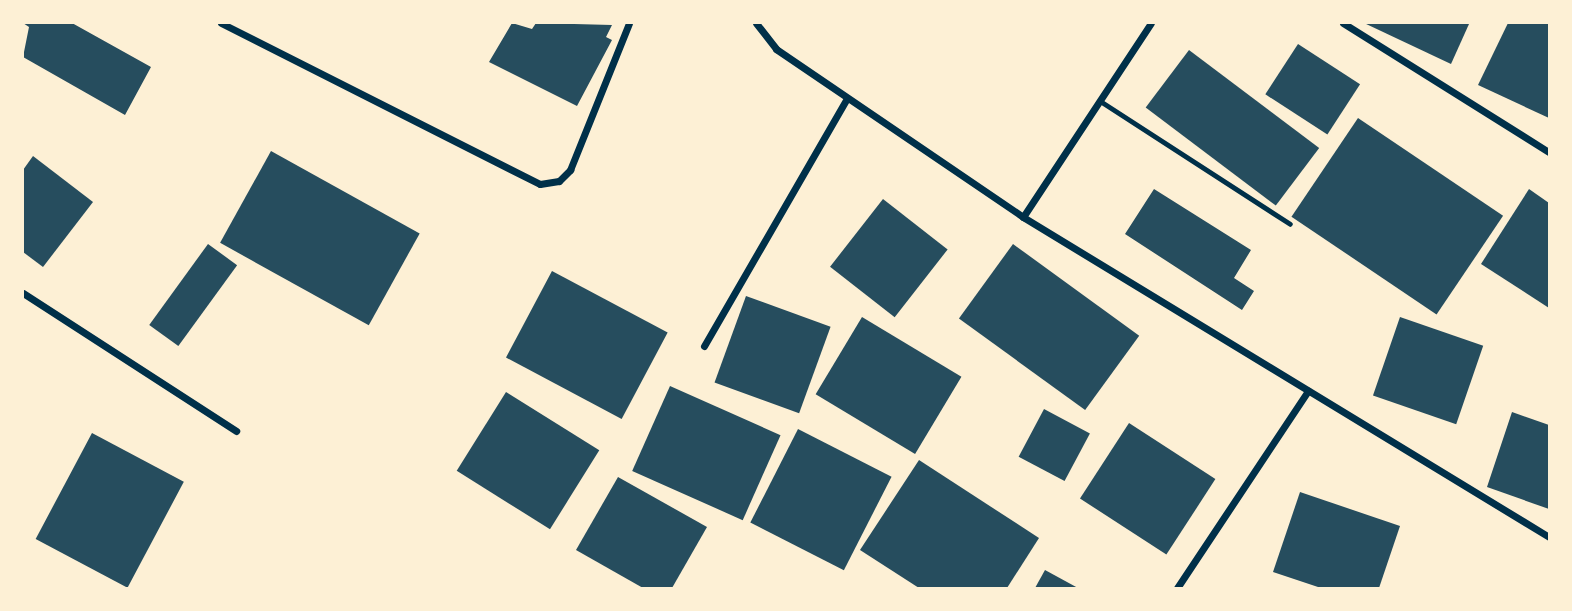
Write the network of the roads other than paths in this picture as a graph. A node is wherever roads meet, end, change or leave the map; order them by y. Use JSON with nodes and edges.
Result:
{"nodes":[{"id":1,"x":221,"y":23,"type":"edge"},
{"id":2,"x":629,"y":23,"type":"edge"},
{"id":3,"x":756,"y":23,"type":"edge"},
{"id":4,"x":1151,"y":23,"type":"edge"},
{"id":5,"x":1343,"y":23,"type":"edge"},
{"id":6,"x":847,"y":97,"type":"junction"},
{"id":7,"x":1100,"y":101,"type":"junction"},
{"id":8,"x":1549,"y":152,"type":"edge"},
{"id":9,"x":1023,"y":217,"type":"junction"},
{"id":10,"x":1290,"y":224,"type":"dead end"},
{"id":11,"x":23,"y":293,"type":"edge"},
{"id":12,"x":704,"y":346,"type":"dead end"},
{"id":13,"x":1308,"y":390,"type":"junction"},
{"id":14,"x":236,"y":431,"type":"dead end"},
{"id":15,"x":1549,"y":537,"type":"edge"},
{"id":16,"x":1177,"y":588,"type":"edge"}],
"edges":[{"from":1,"to":2,"type":"street"},
{"from":3,"to":6,"type":"street"},
{"from":4,"to":7,"type":"street"},
{"from":5,"to":8,"type":"street"},
{"from":6,"to":9,"type":"street"},
{"from":6,"to":12,"type":"street"},
{"from":7,"to":9,"type":"street"},
{"from":7,"to":10,"type":"lane"},
{"from":9,"to":13,"type":"street"},
{"from":11,"to":14,"type":"street"},
{"from":13,"to":15,"type":"street"},
{"from":13,"to":16,"type":"street"}]}
